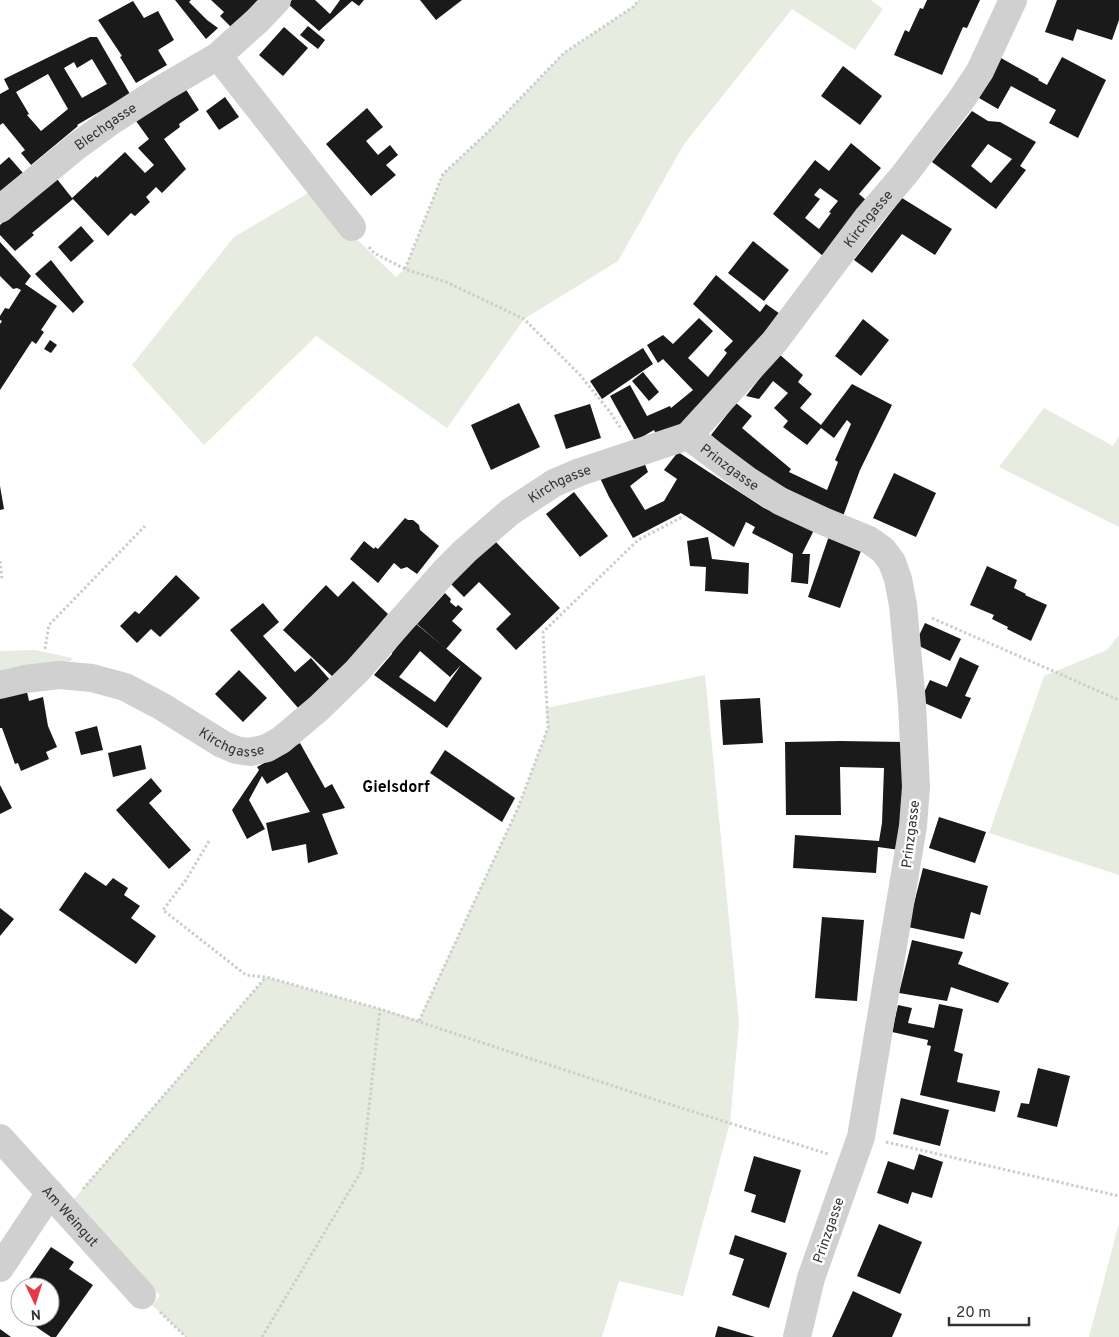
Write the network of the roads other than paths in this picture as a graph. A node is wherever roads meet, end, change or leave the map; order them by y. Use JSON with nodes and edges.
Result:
{"nodes":[{"id":1,"x":277,"y":0,"type":"edge"},
{"id":2,"x":1013,"y":0,"type":"edge"},
{"id":3,"x":218,"y":56,"type":"junction"},
{"id":4,"x":0,"y":209,"type":"edge"},
{"id":5,"x":352,"y":227,"type":"road end"},
{"id":6,"x":688,"y":436,"type":"junction"},
{"id":7,"x":0,"y":685,"type":"edge"},
{"id":8,"x":0,"y":1138,"type":"edge"},
{"id":9,"x":57,"y":1201,"type":"junction"},
{"id":10,"x":0,"y":1268,"type":"edge"},
{"id":11,"x":142,"y":1295,"type":"road end"},
{"id":12,"x":797,"y":1337,"type":"edge"}],
"edges":[{"from":1,"to":3,"type":"street","name":"Blechgasse"},
{"from":2,"to":6,"type":"street","name":"Kirchgasse"},
{"from":3,"to":4,"type":"street","name":"Blechgasse"},
{"from":3,"to":5,"type":"street"},
{"from":6,"to":7,"type":"street","name":"Kirchgasse"},
{"from":6,"to":12,"type":"street","name":"Prinzgasse"},
{"from":8,"to":9,"type":"street","name":"Am Weingut"},
{"from":9,"to":10,"type":"street"},
{"from":9,"to":11,"type":"street","name":"Am Weingut"}]}
